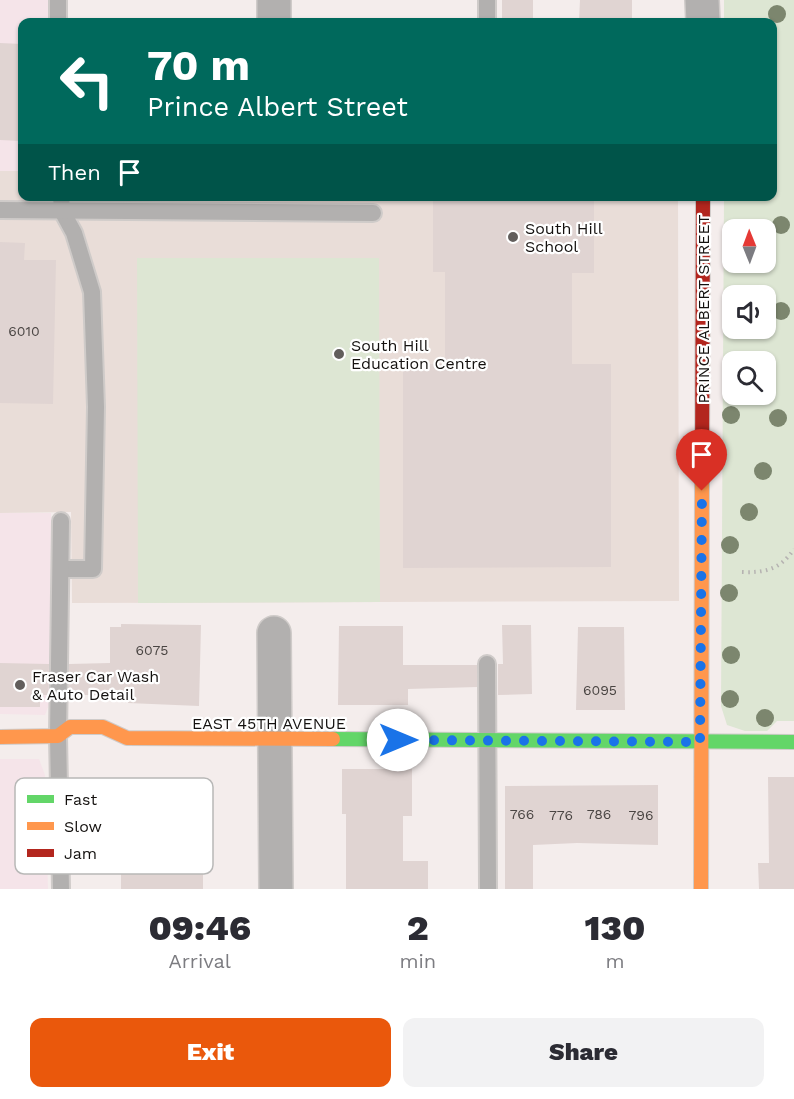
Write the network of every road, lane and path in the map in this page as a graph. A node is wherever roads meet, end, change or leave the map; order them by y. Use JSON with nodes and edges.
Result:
{"nodes":[{"id":1,"x":58,"y":0,"type":"edge"},
{"id":2,"x":274,"y":0,"type":"edge"},
{"id":3,"x":487,"y":0,"type":"edge"},
{"id":4,"x":702,"y":0,"type":"edge"},
{"id":5,"x":58,"y":18,"type":"edge"},
{"id":6,"x":274,"y":18,"type":"edge"},
{"id":7,"x":487,"y":18,"type":"edge"},
{"id":8,"x":703,"y":18,"type":"edge"},
{"id":9,"x":703,"y":201,"type":"edge"},
{"id":10,"x":61,"y":204,"type":"edge"},
{"id":11,"x":0,"y":210,"type":"edge"},
{"id":12,"x":373,"y":213,"type":"dead end"},
{"id":13,"x":61,"y":521,"type":"dead end"},
{"id":14,"x":794,"y":549,"type":"edge"},
{"id":15,"x":62,"y":569,"type":"junction"},
{"id":16,"x":742,"y":573,"type":"dead end"},
{"id":17,"x":274,"y":633,"type":"dead end"},
{"id":18,"x":487,"y":664,"type":"dead end"},
{"id":19,"x":0,"y":736,"type":"edge"},
{"id":20,"x":58,"y":736,"type":"junction"},
{"id":21,"x":275,"y":739,"type":"junction"},
{"id":22,"x":487,"y":741,"type":"junction"},
{"id":23,"x":700,"y":742,"type":"junction"},
{"id":24,"x":794,"y":742,"type":"edge"},
{"id":25,"x":59,"y":778,"type":"edge"},
{"id":26,"x":61,"y":874,"type":"edge"},
{"id":27,"x":61,"y":889,"type":"edge"},
{"id":28,"x":276,"y":889,"type":"edge"},
{"id":29,"x":488,"y":889,"type":"edge"},
{"id":30,"x":701,"y":889,"type":"edge"}],
"edges":[{"from":1,"to":5,"type":"lane"},
{"from":2,"to":6,"type":"street"},
{"from":3,"to":7,"type":"lane"},
{"from":4,"to":8,"type":"street"},
{"from":9,"to":23,"type":"street","name":"PRINCE ALBERT STREET"},
{"from":10,"to":11,"type":"lane"},
{"from":10,"to":12,"type":"lane"},
{"from":10,"to":15,"type":"lane"},
{"from":13,"to":15,"type":"lane"},
{"from":14,"to":16,"type":"path"},
{"from":15,"to":20,"type":"lane"},
{"from":17,"to":21,"type":"street"},
{"from":18,"to":22,"type":"lane"},
{"from":19,"to":20,"type":"street","name":"EAST 45TH AVENUE"},
{"from":20,"to":21,"type":"street","name":"EAST 45TH AVENUE"},
{"from":20,"to":25,"type":"lane"},
{"from":21,"to":22,"type":"street","name":"EAST 45TH AVENUE"},
{"from":21,"to":28,"type":"street"},
{"from":22,"to":23,"type":"street","name":"EAST 45TH AVENUE"},
{"from":22,"to":29,"type":"lane"},
{"from":23,"to":24,"type":"street","name":"EAST 45TH AVENUE"},
{"from":23,"to":30,"type":"street","name":"PRINCE ALBERT STREET"},
{"from":26,"to":27,"type":"lane"}]}
